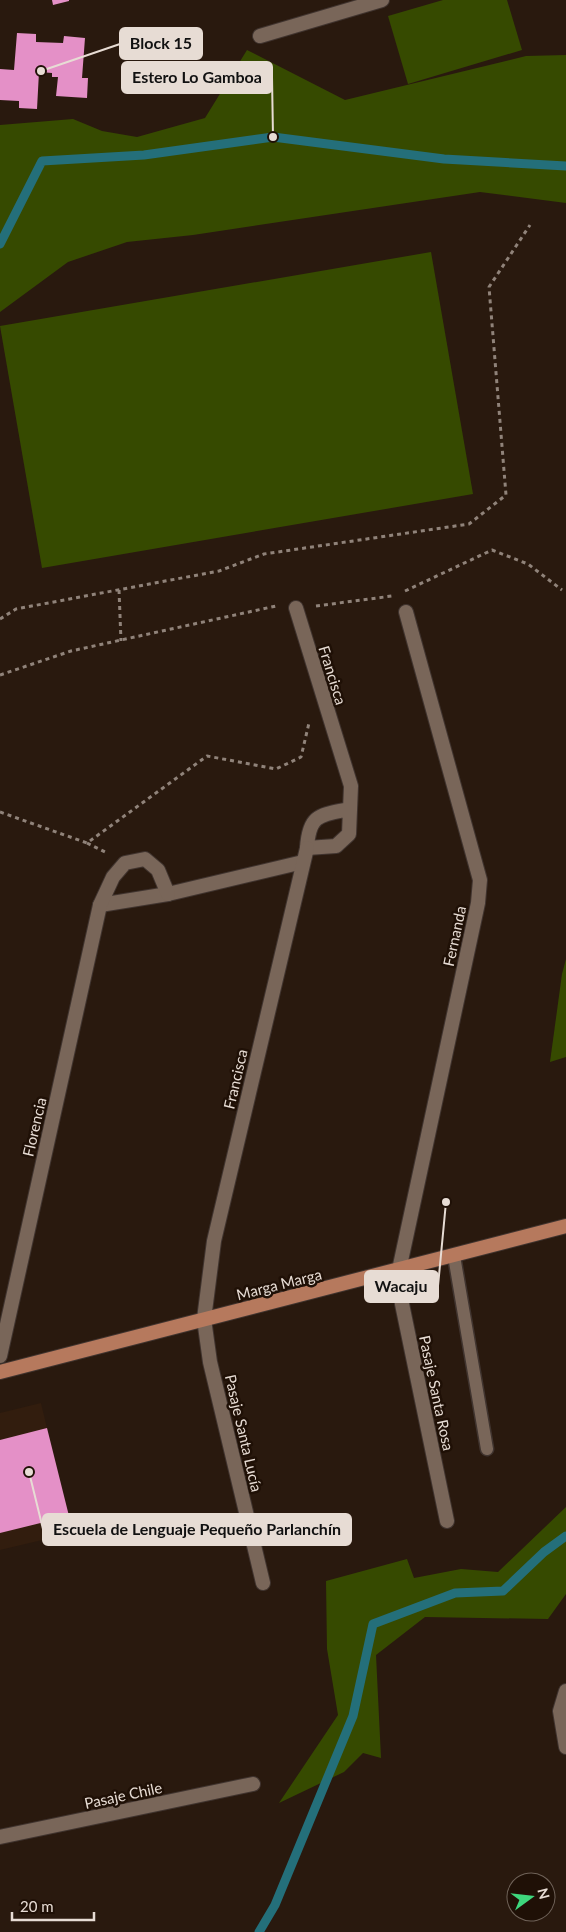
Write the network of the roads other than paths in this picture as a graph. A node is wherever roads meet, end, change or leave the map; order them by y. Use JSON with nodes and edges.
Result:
{"nodes":[{"id":1,"x":382,"y":0,"type":"edge"},
{"id":2,"x":260,"y":36,"type":"dead end"},
{"id":3,"x":296,"y":608,"type":"dead end"},
{"id":4,"x":406,"y":612,"type":"dead end"},
{"id":5,"x":350,"y":810,"type":"junction"},
{"id":6,"x":307,"y":848,"type":"junction"},
{"id":7,"x":302,"y":862,"type":"junction"},
{"id":8,"x":168,"y":894,"type":"junction"},
{"id":9,"x":100,"y":904,"type":"junction"},
{"id":10,"x":566,"y":1226,"type":"edge"},
{"id":11,"x":454,"y":1256,"type":"junction"},
{"id":12,"x":399,"y":1270,"type":"junction"},
{"id":13,"x":204,"y":1319,"type":"junction"},
{"id":14,"x":0,"y":1356,"type":"edge"},
{"id":15,"x":0,"y":1372,"type":"edge"},
{"id":16,"x":487,"y":1449,"type":"dead end"},
{"id":17,"x":447,"y":1521,"type":"dead end"},
{"id":18,"x":263,"y":1583,"type":"dead end"},
{"id":19,"x":566,"y":1691,"type":"edge"},
{"id":20,"x":566,"y":1747,"type":"edge"},
{"id":21,"x":253,"y":1784,"type":"dead end"},
{"id":22,"x":0,"y":1837,"type":"edge"}],
"edges":[{"from":1,"to":2,"type":"street"},
{"from":3,"to":5,"type":"street","name":"Francisca"},
{"from":4,"to":12,"type":"street","name":"Fernanda"},
{"from":5,"to":6,"type":"street","name":"Francisca"},
{"from":5,"to":6,"type":"street","name":"Francisca"},
{"from":6,"to":7,"type":"street","name":"Francisca"},
{"from":7,"to":8,"type":"street"},
{"from":7,"to":13,"type":"street","name":"Francisca"},
{"from":8,"to":9,"type":"street"},
{"from":8,"to":9,"type":"street","name":"Florencia"},
{"from":9,"to":14,"type":"street","name":"Florencia"},
{"from":10,"to":11,"type":"main road","name":"Marga Marga"},
{"from":11,"to":12,"type":"main road","name":"Marga Marga"},
{"from":11,"to":16,"type":"lane"},
{"from":12,"to":13,"type":"main road","name":"Marga Marga"},
{"from":12,"to":17,"type":"street","name":"Pasaje Santa Rosa"},
{"from":13,"to":15,"type":"main road","name":"Marga Marga"},
{"from":13,"to":18,"type":"street","name":"Pasaje Santa Lucía"},
{"from":19,"to":20,"type":"street"},
{"from":21,"to":22,"type":"street","name":"Pasaje Chile"}]}
